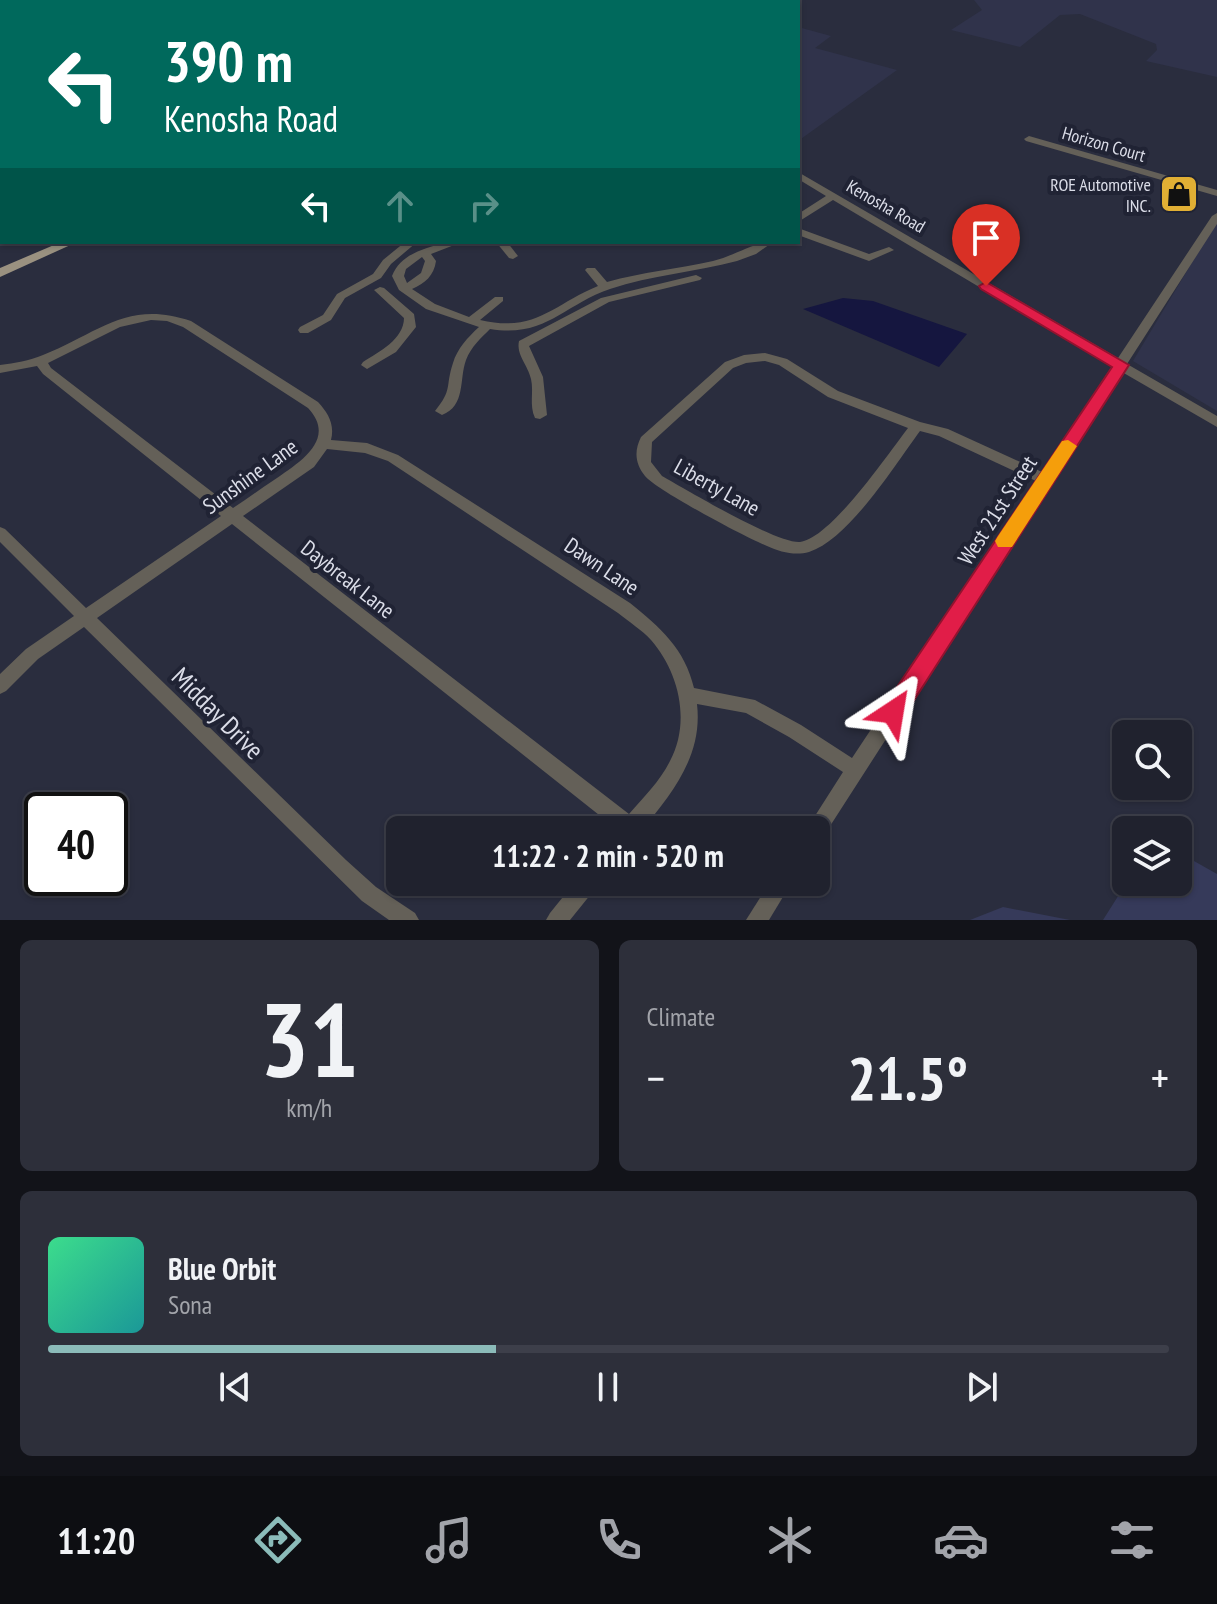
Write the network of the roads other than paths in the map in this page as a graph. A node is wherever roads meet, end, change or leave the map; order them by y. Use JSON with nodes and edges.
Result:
{"nodes":[{"id":1,"x":1029,"y":139,"type":"dead end"},
{"id":2,"x":800,"y":176,"type":"edge"},
{"id":3,"x":828,"y":193,"type":"junction"},
{"id":4,"x":1217,"y":193,"type":"edge"},
{"id":5,"x":800,"y":207,"type":"edge"},
{"id":6,"x":1217,"y":216,"type":"edge"},
{"id":7,"x":800,"y":217,"type":"edge"},
{"id":8,"x":800,"y":232,"type":"edge"},
{"id":9,"x":66,"y":244,"type":"edge"},
{"id":10,"x":410,"y":244,"type":"edge"},
{"id":11,"x":451,"y":244,"type":"edge"},
{"id":12,"x":503,"y":244,"type":"edge"},
{"id":13,"x":748,"y":244,"type":"edge"},
{"id":14,"x":765,"y":244,"type":"edge"},
{"id":15,"x":889,"y":250,"type":"dead end"},
{"id":16,"x":424,"y":253,"type":"junction"},
{"id":17,"x":513,"y":256,"type":"dead end"},
{"id":18,"x":385,"y":265,"type":"junction"},
{"id":19,"x":401,"y":268,"type":"junction"},
{"id":20,"x":591,"y":270,"type":"dead end"},
{"id":21,"x":0,"y":273,"type":"edge"},
{"id":22,"x":657,"y":273,"type":"junction"},
{"id":23,"x":696,"y":278,"type":"dead end"},
{"id":24,"x":605,"y":287,"type":"junction"},
{"id":25,"x":403,"y":288,"type":"junction"},
{"id":26,"x":380,"y":290,"type":"dead end"},
{"id":27,"x":499,"y":299,"type":"dead end"},
{"id":28,"x":433,"y":308,"type":"junction"},
{"id":29,"x":562,"y":308,"type":"junction"},
{"id":30,"x":577,"y":315,"type":"junction"},
{"id":31,"x":410,"y":317,"type":"junction"},
{"id":32,"x":473,"y":320,"type":"junction"},
{"id":33,"x":487,"y":325,"type":"junction"},
{"id":34,"x":304,"y":330,"type":"dead end"},
{"id":35,"x":40,"y":361,"type":"junction"},
{"id":36,"x":367,"y":365,"type":"dead end"},
{"id":37,"x":1121,"y":365,"type":"junction"},
{"id":38,"x":0,"y":369,"type":"edge"},
{"id":39,"x":442,"y":411,"type":"dead end"},
{"id":40,"x":540,"y":415,"type":"dead end"},
{"id":41,"x":1217,"y":422,"type":"edge"},
{"id":42,"x":917,"y":426,"type":"junction"},
{"id":43,"x":324,"y":444,"type":"junction"},
{"id":44,"x":1044,"y":483,"type":"junction"},
{"id":45,"x":233,"y":516,"type":"junction"},
{"id":46,"x":0,"y":533,"type":"edge"},
{"id":47,"x":85,"y":618,"type":"junction"},
{"id":48,"x":0,"y":686,"type":"edge"},
{"id":49,"x":689,"y":695,"type":"junction"},
{"id":50,"x":855,"y":770,"type":"junction"},
{"id":51,"x":614,"y":816,"type":"edge"},
{"id":52,"x":640,"y":816,"type":"edge"},
{"id":53,"x":825,"y":816,"type":"edge"},
{"id":54,"x":577,"y":896,"type":"edge"},
{"id":55,"x":773,"y":896,"type":"edge"},
{"id":56,"x":408,"y":920,"type":"edge"},
{"id":57,"x":557,"y":920,"type":"edge"},
{"id":58,"x":757,"y":920,"type":"edge"}],
"edges":[{"from":1,"to":4,"type":"street","name":"Horizon Court"},
{"from":2,"to":3,"type":"street","name":"Kenosha Road"},
{"from":3,"to":5,"type":"street"},
{"from":3,"to":7,"type":"street"},
{"from":3,"to":37,"type":"street","name":"Kenosha Road"},
{"from":6,"to":37,"type":"street","name":"West 21st Street"},
{"from":8,"to":15,"type":"street"},
{"from":9,"to":21,"type":"main road"},
{"from":10,"to":18,"type":"street"},
{"from":11,"to":16,"type":"street"},
{"from":12,"to":17,"type":"street"},
{"from":13,"to":22,"type":"street"},
{"from":14,"to":22,"type":"street"},
{"from":16,"to":19,"type":"street"},
{"from":16,"to":25,"type":"street"},
{"from":18,"to":19,"type":"street"},
{"from":18,"to":34,"type":"street"},
{"from":19,"to":25,"type":"street"},
{"from":20,"to":24,"type":"street"},
{"from":22,"to":24,"type":"street"},
{"from":23,"to":30,"type":"street"},
{"from":24,"to":29,"type":"street"},
{"from":25,"to":28,"type":"street"},
{"from":26,"to":31,"type":"street"},
{"from":27,"to":32,"type":"street"},
{"from":28,"to":31,"type":"street"},
{"from":28,"to":32,"type":"street"},
{"from":29,"to":30,"type":"street"},
{"from":29,"to":33,"type":"street"},
{"from":30,"to":40,"type":"street"},
{"from":31,"to":36,"type":"street"},
{"from":32,"to":33,"type":"street"},
{"from":33,"to":39,"type":"street"},
{"from":35,"to":38,"type":"street","name":"Sunshine Lane"},
{"from":35,"to":43,"type":"street","name":"Sunshine Lane"},
{"from":35,"to":45,"type":"street","name":"Daybreak Lane"},
{"from":37,"to":41,"type":"street","name":"Kenosha Road"},
{"from":37,"to":44,"type":"street","name":"West 21st Street"},
{"from":42,"to":42,"type":"street","name":"Liberty Lane"},
{"from":42,"to":44,"type":"street","name":"Liberty Lane"},
{"from":43,"to":45,"type":"street","name":"Sunshine Lane"},
{"from":43,"to":49,"type":"street","name":"Dawn Lane"},
{"from":44,"to":50,"type":"street","name":"West 21st Street"},
{"from":45,"to":47,"type":"street","name":"Sunshine Lane"},
{"from":45,"to":51,"type":"street","name":"Daybreak Lane"},
{"from":46,"to":47,"type":"street","name":"Midday Drive"},
{"from":47,"to":48,"type":"street","name":"Sunshine Lane"},
{"from":47,"to":56,"type":"street","name":"Midday Drive"},
{"from":49,"to":50,"type":"street"},
{"from":49,"to":52,"type":"street"},
{"from":50,"to":53,"type":"street","name":"West 21st Street"},
{"from":54,"to":57,"type":"street"},
{"from":55,"to":58,"type":"street"}]}
